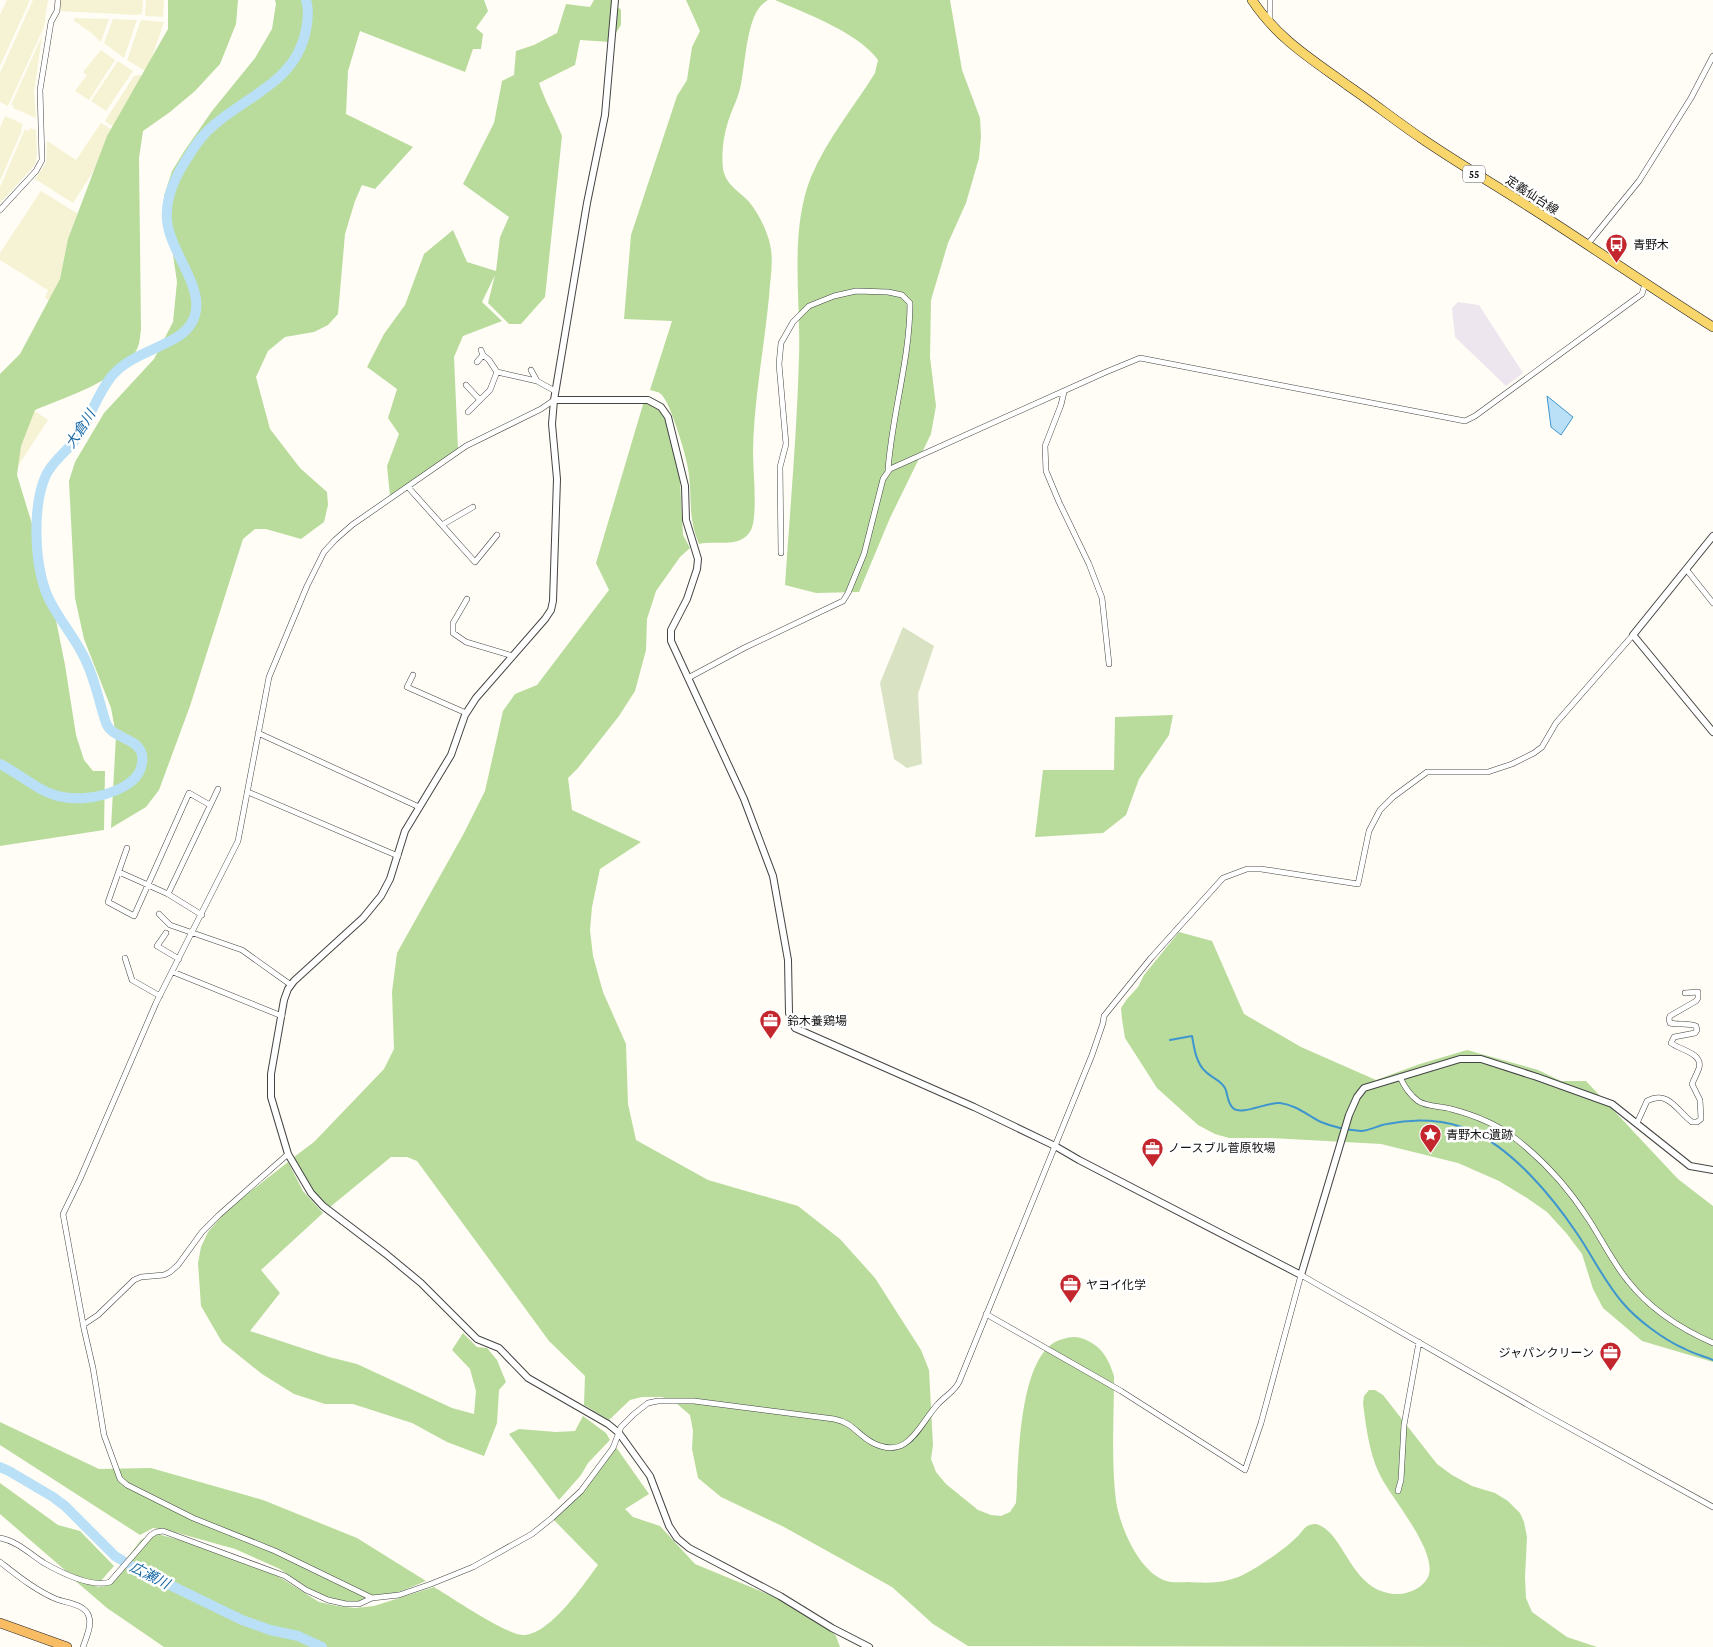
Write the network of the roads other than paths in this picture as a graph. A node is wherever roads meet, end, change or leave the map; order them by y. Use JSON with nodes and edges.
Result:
{"nodes":[{"id":1,"x":58,"y":0,"type":"edge"},
{"id":2,"x":615,"y":0,"type":"edge"},
{"id":3,"x":1252,"y":0,"type":"edge"},
{"id":4,"x":1270,"y":0,"type":"edge"},
{"id":5,"x":1270,"y":24,"type":"junction"},
{"id":6,"x":1713,"y":56,"type":"edge"},
{"id":7,"x":0,"y":210,"type":"edge"},
{"id":8,"x":1587,"y":245,"type":"junction"},
{"id":9,"x":1645,"y":284,"type":"junction"},
{"id":10,"x":1713,"y":327,"type":"edge"},
{"id":11,"x":477,"y":362,"type":"dead end"},
{"id":12,"x":531,"y":370,"type":"dead end"},
{"id":13,"x":497,"y":372,"type":"junction"},
{"id":14,"x":537,"y":382,"type":"junction"},
{"id":15,"x":466,"y":385,"type":"dead end"},
{"id":16,"x":555,"y":391,"type":"junction"},
{"id":17,"x":1064,"y":392,"type":"junction"},
{"id":18,"x":480,"y":400,"type":"junction"},
{"id":19,"x":554,"y":400,"type":"junction"},
{"id":20,"x":468,"y":412,"type":"dead end"},
{"id":21,"x":888,"y":470,"type":"junction"},
{"id":22,"x":408,"y":487,"type":"junction"},
{"id":23,"x":473,"y":507,"type":"dead end"},
{"id":24,"x":442,"y":525,"type":"junction"},
{"id":25,"x":497,"y":535,"type":"dead end"},
{"id":26,"x":1713,"y":536,"type":"edge"},
{"id":27,"x":781,"y":553,"type":"dead end"},
{"id":28,"x":1686,"y":568,"type":"junction"},
{"id":29,"x":467,"y":599,"type":"dead end"},
{"id":30,"x":1713,"y":603,"type":"edge"},
{"id":31,"x":1633,"y":635,"type":"junction"},
{"id":32,"x":513,"y":656,"type":"junction"},
{"id":33,"x":1109,"y":664,"type":"dead end"},
{"id":34,"x":413,"y":675,"type":"dead end"},
{"id":35,"x":688,"y":678,"type":"junction"},
{"id":36,"x":466,"y":713,"type":"junction"},
{"id":37,"x":1713,"y":732,"type":"edge"},
{"id":38,"x":258,"y":733,"type":"junction"},
{"id":39,"x":218,"y":789,"type":"dead end"},
{"id":40,"x":248,"y":792,"type":"junction"},
{"id":41,"x":210,"y":804,"type":"junction"},
{"id":42,"x":419,"y":807,"type":"junction"},
{"id":43,"x":127,"y":848,"type":"dead end"},
{"id":44,"x":398,"y":856,"type":"junction"},
{"id":45,"x":119,"y":872,"type":"junction"},
{"id":46,"x":148,"y":885,"type":"junction"},
{"id":47,"x":168,"y":894,"type":"junction"},
{"id":48,"x":159,"y":914,"type":"dead end"},
{"id":49,"x":202,"y":915,"type":"junction"},
{"id":50,"x":193,"y":932,"type":"junction"},
{"id":51,"x":166,"y":933,"type":"dead end"},
{"id":52,"x":124,"y":958,"type":"dead end"},
{"id":53,"x":179,"y":959,"type":"junction"},
{"id":54,"x":173,"y":972,"type":"junction"},
{"id":55,"x":291,"y":984,"type":"junction"},
{"id":56,"x":1684,"y":992,"type":"dead end"},
{"id":57,"x":160,"y":996,"type":"junction"},
{"id":58,"x":282,"y":1016,"type":"junction"},
{"id":59,"x":1400,"y":1077,"type":"junction"},
{"id":60,"x":1638,"y":1123,"type":"junction"},
{"id":61,"x":1055,"y":1146,"type":"junction"},
{"id":62,"x":288,"y":1154,"type":"junction"},
{"id":63,"x":1713,"y":1170,"type":"edge"},
{"id":64,"x":1301,"y":1275,"type":"junction"},
{"id":65,"x":986,"y":1314,"type":"junction"},
{"id":66,"x":83,"y":1324,"type":"junction"},
{"id":67,"x":1418,"y":1342,"type":"junction"},
{"id":68,"x":1713,"y":1343,"type":"edge"},
{"id":69,"x":620,"y":1433,"type":"junction"},
{"id":70,"x":1398,"y":1491,"type":"dead end"},
{"id":71,"x":1713,"y":1506,"type":"edge"},
{"id":72,"x":0,"y":1538,"type":"edge"},
{"id":73,"x":0,"y":1562,"type":"edge"},
{"id":74,"x":372,"y":1598,"type":"junction"},
{"id":75,"x":0,"y":1623,"type":"edge"},
{"id":76,"x":67,"y":1647,"type":"edge"},
{"id":77,"x":83,"y":1647,"type":"edge"},
{"id":78,"x":869,"y":1647,"type":"edge"}],
"edges":[{"from":1,"to":7,"type":"street"},
{"from":2,"to":16,"type":"street"},
{"from":3,"to":5,"type":"main road","name":"定義仙台線","number":"55"},
{"from":4,"to":5,"type":"street"},
{"from":5,"to":8,"type":"main road","name":"定義仙台線","number":"55"},
{"from":6,"to":8,"type":"street"},
{"from":8,"to":9,"type":"main road","name":"定義仙台線","number":"55"},
{"from":9,"to":10,"type":"main road","name":"定義仙台線","number":"55"},
{"from":9,"to":17,"type":"street"},
{"from":11,"to":13,"type":"street"},
{"from":12,"to":14,"type":"street"},
{"from":13,"to":14,"type":"street"},
{"from":13,"to":18,"type":"street"},
{"from":14,"to":16,"type":"street"},
{"from":15,"to":18,"type":"street"},
{"from":16,"to":19,"type":"street"},
{"from":17,"to":21,"type":"street"},
{"from":17,"to":33,"type":"street"},
{"from":18,"to":20,"type":"street"},
{"from":19,"to":22,"type":"street"},
{"from":19,"to":32,"type":"street"},
{"from":19,"to":35,"type":"street"},
{"from":21,"to":27,"type":"street"},
{"from":21,"to":35,"type":"street"},
{"from":22,"to":24,"type":"street"},
{"from":22,"to":38,"type":"street"},
{"from":23,"to":24,"type":"street"},
{"from":24,"to":25,"type":"street"},
{"from":26,"to":28,"type":"street"},
{"from":28,"to":30,"type":"street"},
{"from":28,"to":31,"type":"street"},
{"from":29,"to":32,"type":"street"},
{"from":31,"to":37,"type":"street"},
{"from":31,"to":61,"type":"street"},
{"from":32,"to":36,"type":"street"},
{"from":34,"to":36,"type":"street"},
{"from":35,"to":61,"type":"street"},
{"from":36,"to":42,"type":"street"},
{"from":38,"to":40,"type":"street"},
{"from":38,"to":42,"type":"street"},
{"from":39,"to":41,"type":"street"},
{"from":40,"to":44,"type":"street"},
{"from":40,"to":49,"type":"street"},
{"from":41,"to":46,"type":"street"},
{"from":41,"to":47,"type":"street"},
{"from":42,"to":44,"type":"street"},
{"from":43,"to":45,"type":"street"},
{"from":44,"to":55,"type":"street"},
{"from":45,"to":46,"type":"street"},
{"from":45,"to":46,"type":"street"},
{"from":46,"to":47,"type":"street"},
{"from":47,"to":49,"type":"street"},
{"from":48,"to":50,"type":"street"},
{"from":49,"to":50,"type":"street"},
{"from":50,"to":53,"type":"street"},
{"from":50,"to":55,"type":"street"},
{"from":51,"to":53,"type":"street"},
{"from":52,"to":57,"type":"street"},
{"from":53,"to":54,"type":"street"},
{"from":54,"to":57,"type":"street"},
{"from":54,"to":58,"type":"street"},
{"from":55,"to":58,"type":"street"},
{"from":56,"to":60,"type":"street"},
{"from":57,"to":66,"type":"street"},
{"from":58,"to":62,"type":"street"},
{"from":59,"to":60,"type":"street"},
{"from":59,"to":64,"type":"street"},
{"from":59,"to":68,"type":"street"},
{"from":60,"to":63,"type":"street"},
{"from":61,"to":64,"type":"street"},
{"from":61,"to":65,"type":"street"},
{"from":62,"to":66,"type":"street"},
{"from":62,"to":69,"type":"street"},
{"from":64,"to":65,"type":"street"},
{"from":64,"to":67,"type":"street"},
{"from":65,"to":69,"type":"street"},
{"from":66,"to":74,"type":"street"},
{"from":67,"to":70,"type":"street"},
{"from":67,"to":71,"type":"street"},
{"from":69,"to":74,"type":"street"},
{"from":69,"to":78,"type":"street"},
{"from":72,"to":74,"type":"street"},
{"from":73,"to":77,"type":"street"},
{"from":75,"to":76,"type":"highway"}]}
